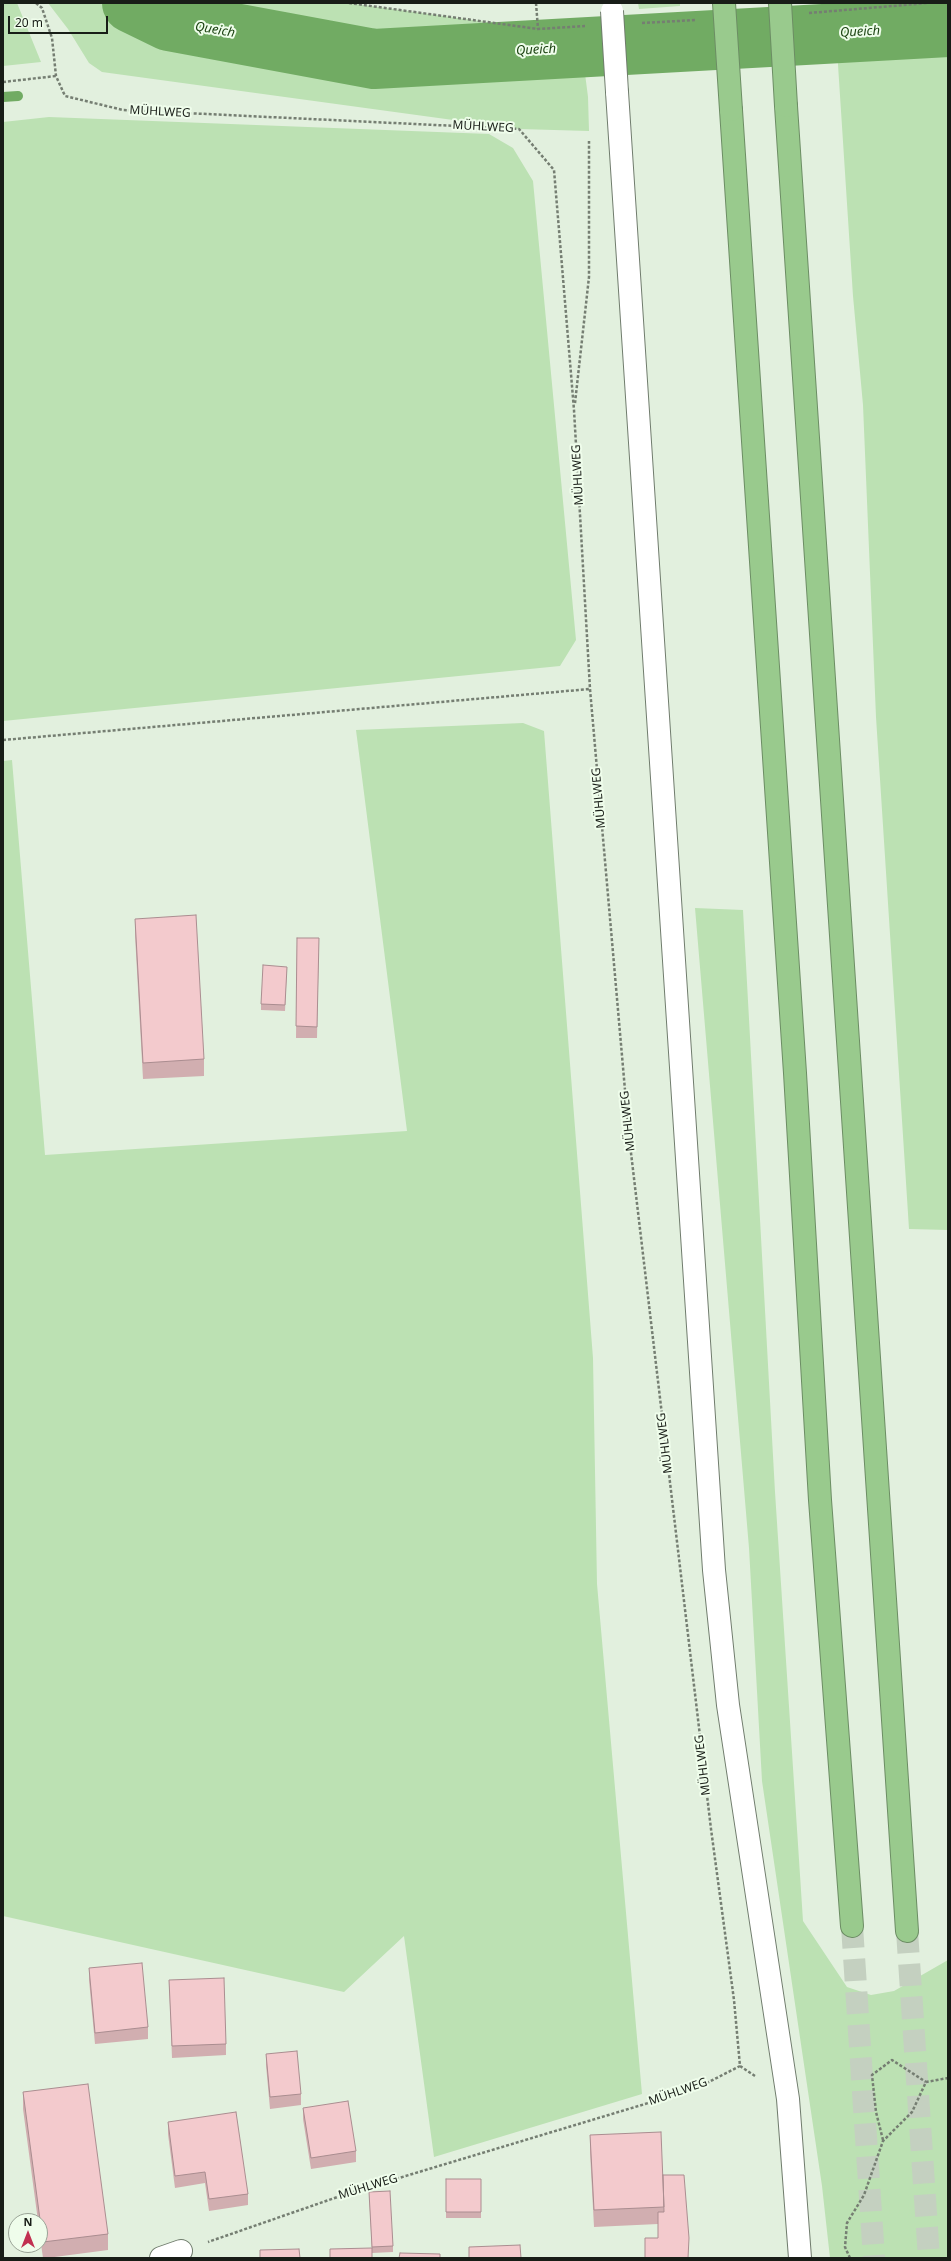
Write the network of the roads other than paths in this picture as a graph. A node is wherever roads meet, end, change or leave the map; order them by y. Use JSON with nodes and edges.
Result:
{"nodes":[{"id":1,"x":724,"y":3,"type":"edge"},
{"id":2,"x":780,"y":3,"type":"edge"},
{"id":3,"x":612,"y":7,"type":"edge"},
{"id":4,"x":852,"y":1926,"type":"tunnel mouth"},
{"id":5,"x":907,"y":1931,"type":"tunnel mouth"},
{"id":6,"x":182,"y":2251,"type":"road end"},
{"id":7,"x":161,"y":2258,"type":"edge"},
{"id":8,"x":800,"y":2258,"type":"edge"}],
"edges":[{"from":1,"to":4,"type":"highway","bridge":true},
{"from":2,"to":5,"type":"highway","bridge":true},
{"from":3,"to":8,"type":"street","bridge":true},
{"from":6,"to":7,"type":"street"}]}
